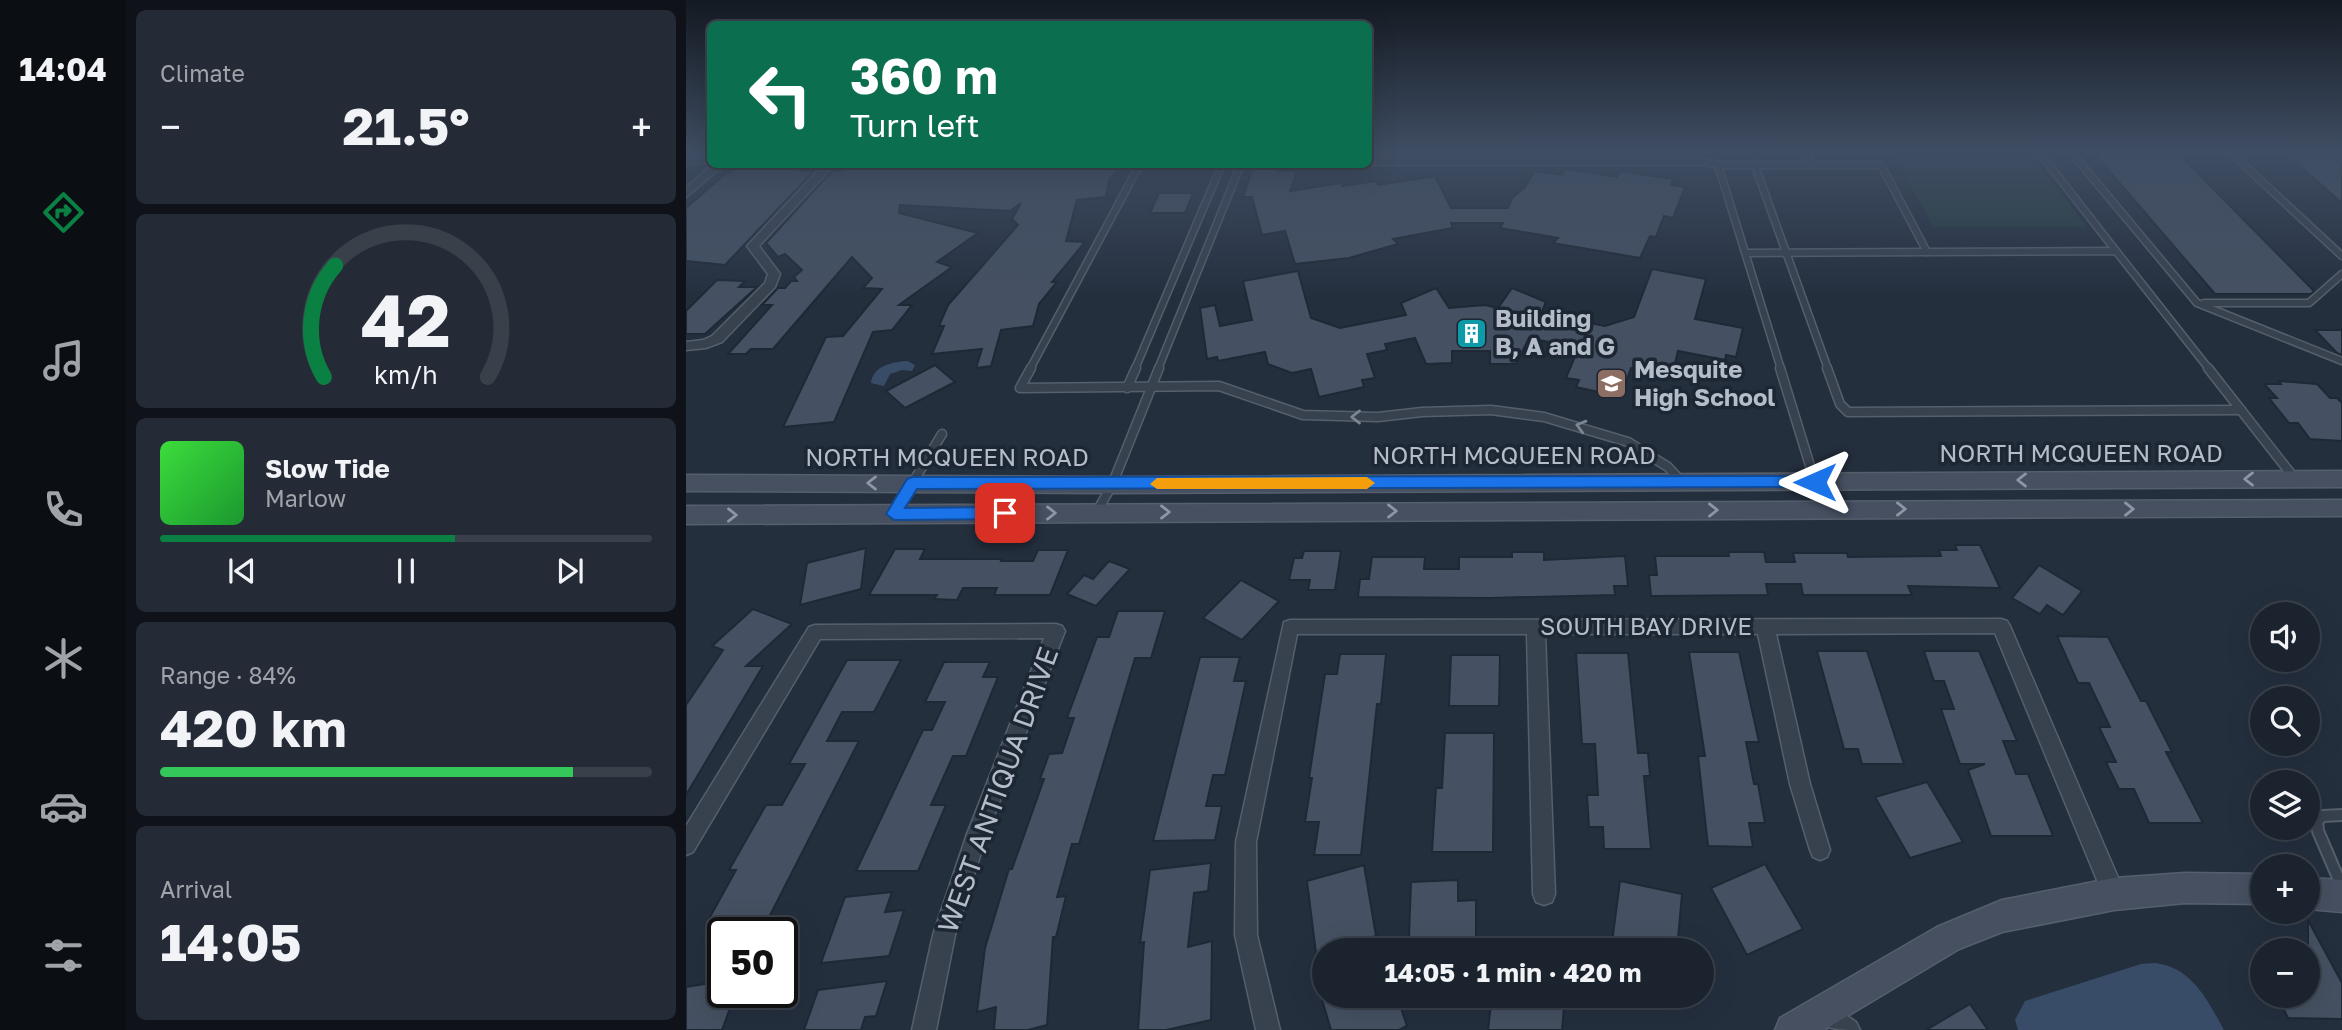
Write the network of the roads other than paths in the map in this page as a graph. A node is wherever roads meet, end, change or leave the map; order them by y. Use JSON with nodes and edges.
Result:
{"nodes":[{"id":1,"x":796,"y":200,"type":"edge"},
{"id":2,"x":1121,"y":200,"type":"edge"},
{"id":3,"x":1207,"y":200,"type":"edge"},
{"id":4,"x":1226,"y":200,"type":"edge"},
{"id":5,"x":1730,"y":200,"type":"edge"},
{"id":6,"x":1767,"y":200,"type":"edge"},
{"id":7,"x":1900,"y":200,"type":"edge"},
{"id":8,"x":2076,"y":200,"type":"edge"},
{"id":9,"x":2111,"y":200,"type":"edge"},
{"id":10,"x":2282,"y":200,"type":"edge"},
{"id":11,"x":2116,"y":251,"type":"junction"},
{"id":12,"x":1927,"y":252,"type":"junction"},
{"id":13,"x":1747,"y":253,"type":"junction"},
{"id":14,"x":1786,"y":253,"type":"junction"},
{"id":15,"x":2342,"y":256,"type":"edge"},
{"id":16,"x":2342,"y":274,"type":"edge"},
{"id":17,"x":2197,"y":303,"type":"junction"},
{"id":18,"x":691,"y":346,"type":"edge"},
{"id":19,"x":2342,"y":361,"type":"edge"},
{"id":20,"x":1151,"y":387,"type":"junction"},
{"id":21,"x":1127,"y":388,"type":"junction"},
{"id":22,"x":2241,"y":410,"type":"junction"},
{"id":23,"x":942,"y":433,"type":"dead end"},
{"id":24,"x":2295,"y":479,"type":"junction"},
{"id":25,"x":2342,"y":479,"type":"edge"},
{"id":26,"x":1682,"y":482,"type":"junction"},
{"id":27,"x":1815,"y":482,"type":"junction"},
{"id":28,"x":686,"y":483,"type":"edge"},
{"id":29,"x":912,"y":483,"type":"junction"},
{"id":30,"x":1112,"y":485,"type":"junction"},
{"id":31,"x":2342,"y":508,"type":"edge"},
{"id":32,"x":1833,"y":509,"type":"junction"},
{"id":33,"x":1096,"y":513,"type":"junction"},
{"id":34,"x":894,"y":514,"type":"junction"},
{"id":35,"x":686,"y":515,"type":"edge"},
{"id":36,"x":1536,"y":626,"type":"junction"},
{"id":37,"x":1766,"y":628,"type":"junction"},
{"id":38,"x":2342,"y":815,"type":"edge"},
{"id":39,"x":686,"y":845,"type":"edge"},
{"id":40,"x":1820,"y":850,"type":"dead end"},
{"id":41,"x":2342,"y":887,"type":"edge"},
{"id":42,"x":2250,"y":888,"type":"edge"},
{"id":43,"x":1544,"y":894,"type":"dead end"},
{"id":44,"x":2114,"y":894,"type":"junction"},
{"id":45,"x":2320,"y":894,"type":"edge"},
{"id":46,"x":2342,"y":896,"type":"edge"},
{"id":47,"x":1825,"y":1021,"type":"edge"},
{"id":48,"x":924,"y":1030,"type":"edge"},
{"id":49,"x":1268,"y":1030,"type":"edge"},
{"id":50,"x":1791,"y":1030,"type":"edge"},
{"id":51,"x":1848,"y":1030,"type":"edge"}],
"edges":[{"from":1,"to":18,"type":"street"},
{"from":2,"to":21,"type":"lane"},
{"from":3,"to":21,"type":"lane"},
{"from":4,"to":20,"type":"lane"},
{"from":5,"to":13,"type":"lane"},
{"from":6,"to":14,"type":"lane"},
{"from":7,"to":12,"type":"lane"},
{"from":8,"to":11,"type":"lane"},
{"from":9,"to":17,"type":"lane"},
{"from":10,"to":15,"type":"lane"},
{"from":11,"to":12,"type":"lane"},
{"from":11,"to":22,"type":"lane"},
{"from":12,"to":14,"type":"lane"},
{"from":13,"to":14,"type":"lane"},
{"from":13,"to":27,"type":"lane"},
{"from":14,"to":22,"type":"lane"},
{"from":16,"to":17,"type":"lane"},
{"from":17,"to":19,"type":"lane"},
{"from":20,"to":21,"type":"lane"},
{"from":26,"to":20,"type":"lane","one_way":true},
{"from":20,"to":30,"type":"lane"},
{"from":22,"to":24,"type":"lane"},
{"from":23,"to":29,"type":"lane"},
{"from":24,"to":25,"type":"main road","name":"NORTH MCQUEEN ROAD"},
{"from":24,"to":27,"type":"main road","name":"NORTH MCQUEEN ROAD","one_way":true},
{"from":26,"to":27,"type":"main road","name":"NORTH MCQUEEN ROAD"},
{"from":26,"to":30,"type":"main road","name":"NORTH MCQUEEN ROAD"},
{"from":27,"to":32,"type":"lane"},
{"from":29,"to":28,"type":"main road","name":"NORTH MCQUEEN ROAD","one_way":true},
{"from":29,"to":30,"type":"main road","name":"NORTH MCQUEEN ROAD"},
{"from":29,"to":34,"type":"lane"},
{"from":30,"to":33,"type":"lane"},
{"from":32,"to":31,"type":"main road","one_way":true},
{"from":33,"to":32,"type":"main road","one_way":true},
{"from":34,"to":33,"type":"main road","one_way":true},
{"from":35,"to":34,"type":"main road","one_way":true},
{"from":36,"to":37,"type":"street","name":"SOUTH BAY DRIVE"},
{"from":36,"to":43,"type":"street"},
{"from":36,"to":49,"type":"street","name":"SOUTH BAY DRIVE"},
{"from":37,"to":40,"type":"street"},
{"from":37,"to":44,"type":"street","name":"SOUTH BAY DRIVE"},
{"from":38,"to":41,"type":"lane"},
{"from":39,"to":48,"type":"street","name":"WEST ANTIQUA DRIVE"},
{"from":42,"to":44,"type":"main road"},
{"from":44,"to":47,"type":"main road"},
{"from":45,"to":46,"type":"main road"},
{"from":47,"to":50,"type":"main road"},
{"from":47,"to":51,"type":"street"}]}
